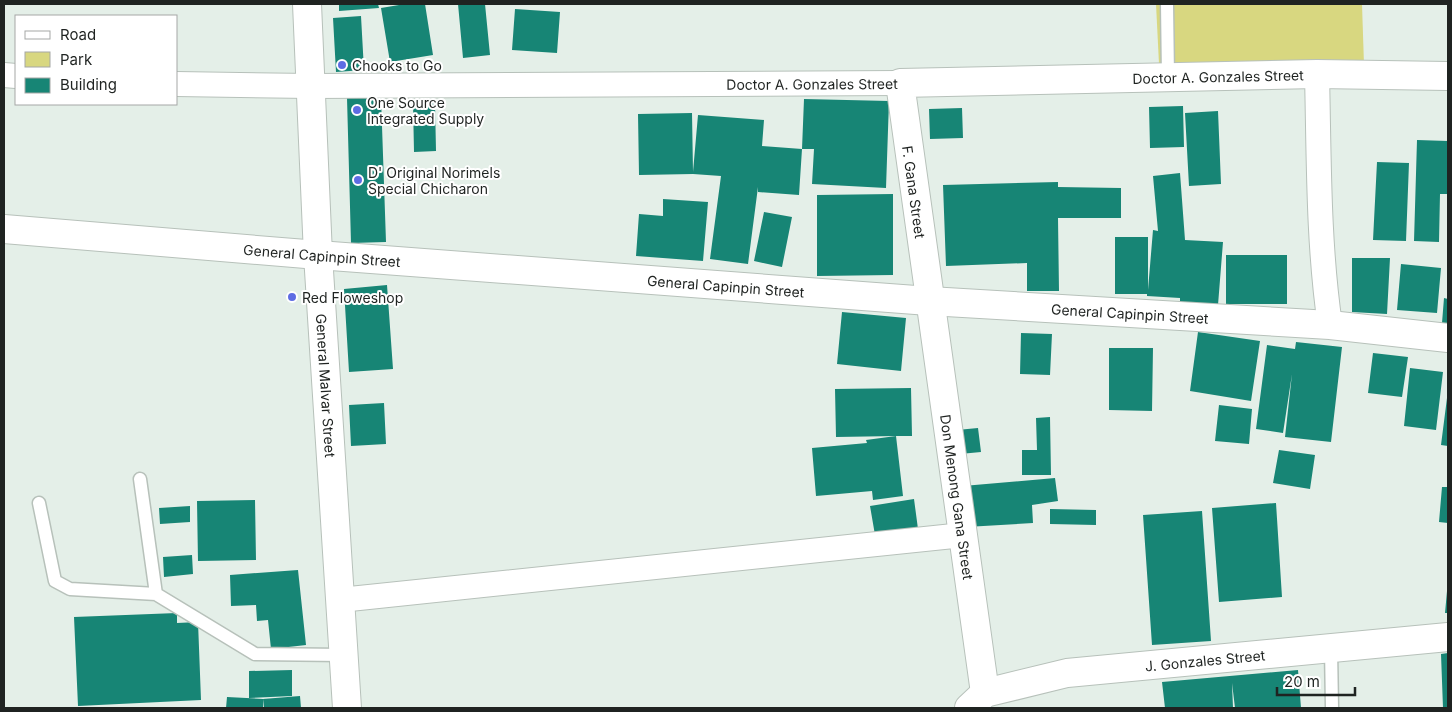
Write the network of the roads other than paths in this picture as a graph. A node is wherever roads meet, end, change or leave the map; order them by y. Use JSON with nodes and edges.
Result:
{"nodes":[{"id":1,"x":307,"y":4,"type":"edge"},
{"id":2,"x":1167,"y":4,"type":"edge"},
{"id":3,"x":1318,"y":74,"type":"junction"},
{"id":4,"x":1448,"y":76,"type":"edge"},
{"id":5,"x":1168,"y":77,"type":"junction"},
{"id":6,"x":900,"y":83,"type":"junction"},
{"id":7,"x":178,"y":84,"type":"edge"},
{"id":8,"x":311,"y":86,"type":"junction"},
{"id":9,"x":4,"y":229,"type":"edge"},
{"id":10,"x":318,"y":255,"type":"junction"},
{"id":11,"x":929,"y":301,"type":"junction"},
{"id":12,"x":1330,"y":326,"type":"junction"},
{"id":13,"x":1448,"y":338,"type":"edge"},
{"id":14,"x":140,"y":479,"type":"dead end"},
{"id":15,"x":39,"y":503,"type":"dead end"},
{"id":16,"x":963,"y":535,"type":"junction"},
{"id":17,"x":156,"y":594,"type":"junction"},
{"id":18,"x":340,"y":600,"type":"junction"},
{"id":19,"x":1448,"y":637,"type":"edge"},
{"id":20,"x":1331,"y":648,"type":"junction"},
{"id":21,"x":343,"y":655,"type":"junction"},
{"id":22,"x":977,"y":701,"type":"edge"},
{"id":23,"x":347,"y":708,"type":"edge"},
{"id":24,"x":1332,"y":708,"type":"edge"}],
"edges":[{"from":1,"to":8,"type":"street","name":"General Malvar Street"},
{"from":2,"to":5,"type":"lane"},
{"from":3,"to":4,"type":"street","name":"Doctor A. Gonzales Street"},
{"from":3,"to":5,"type":"street","name":"Doctor A. Gonzales Street"},
{"from":3,"to":12,"type":"street"},
{"from":5,"to":6,"type":"street","name":"Doctor A. Gonzales Street"},
{"from":6,"to":8,"type":"street","name":"Doctor A. Gonzales Street"},
{"from":6,"to":11,"type":"street","name":"F. Gana Street"},
{"from":7,"to":8,"type":"street","name":"Doctor A. Gonzales Street"},
{"from":8,"to":10,"type":"street","name":"General Malvar Street"},
{"from":9,"to":10,"type":"street","name":"General Capinpin Street"},
{"from":10,"to":11,"type":"street","name":"General Capinpin Street"},
{"from":10,"to":18,"type":"street","name":"General Malvar Street"},
{"from":11,"to":12,"type":"street","name":"General Capinpin Street"},
{"from":11,"to":16,"type":"street","name":"Don Menong Gana Street"},
{"from":12,"to":13,"type":"street","name":"General Capinpin Street"},
{"from":14,"to":17,"type":"lane"},
{"from":15,"to":17,"type":"lane"},
{"from":16,"to":18,"type":"street"},
{"from":16,"to":22,"type":"street","name":"Don Menong Gana Street"},
{"from":17,"to":21,"type":"lane"},
{"from":18,"to":21,"type":"street","name":"General Malvar Street"},
{"from":19,"to":20,"type":"street","name":"J. Gonzales Street"},
{"from":20,"to":22,"type":"street","name":"J. Gonzales Street"},
{"from":20,"to":24,"type":"lane"},
{"from":21,"to":23,"type":"street","name":"General Malvar Street"}]}
